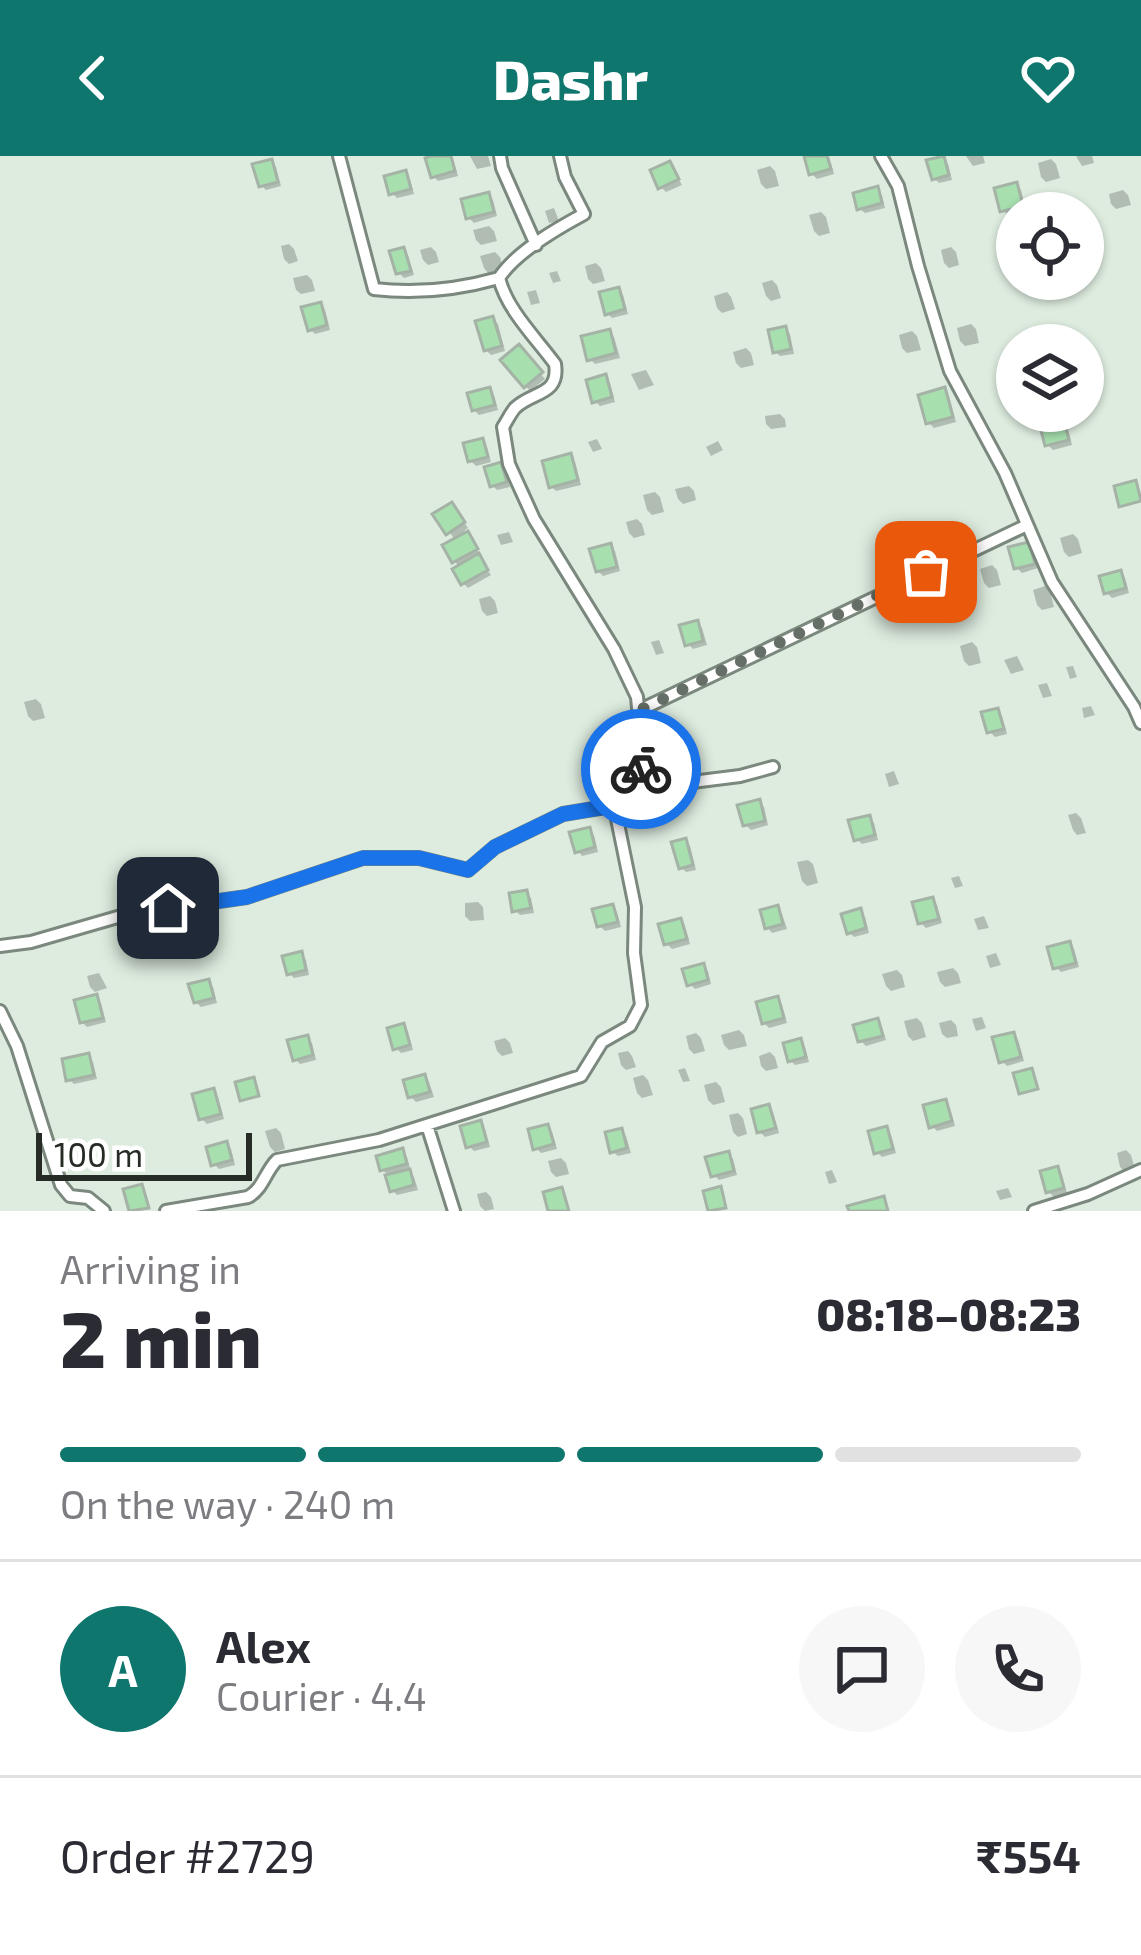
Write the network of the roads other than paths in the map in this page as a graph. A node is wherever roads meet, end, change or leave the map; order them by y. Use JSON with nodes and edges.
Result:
{"nodes":[{"id":1,"x":339,"y":156,"type":"edge"},
{"id":2,"x":500,"y":156,"type":"edge"},
{"id":3,"x":560,"y":156,"type":"edge"},
{"id":4,"x":881,"y":156,"type":"edge"},
{"id":5,"x":536,"y":245,"type":"junction"},
{"id":6,"x":499,"y":278,"type":"junction"},
{"id":7,"x":1027,"y":525,"type":"junction"},
{"id":8,"x":638,"y":711,"type":"junction"},
{"id":9,"x":1141,"y":723,"type":"edge"},
{"id":10,"x":773,"y":767,"type":"dead end"},
{"id":11,"x":638,"y":778,"type":"junction"},
{"id":12,"x":624,"y":804,"type":"junction"},
{"id":13,"x":0,"y":946,"type":"edge"},
{"id":14,"x":0,"y":1011,"type":"edge"},
{"id":15,"x":428,"y":1125,"type":"junction"},
{"id":16,"x":1141,"y":1170,"type":"edge"},
{"id":17,"x":104,"y":1211,"type":"edge"},
{"id":18,"x":166,"y":1211,"type":"edge"},
{"id":19,"x":454,"y":1211,"type":"edge"},
{"id":20,"x":1034,"y":1211,"type":"edge"}],
"edges":[{"from":1,"to":6,"type":"street"},
{"from":2,"to":5,"type":"street"},
{"from":3,"to":5,"type":"street"},
{"from":4,"to":7,"type":"street"},
{"from":5,"to":6,"type":"street"},
{"from":6,"to":8,"type":"street"},
{"from":7,"to":8,"type":"street"},
{"from":7,"to":9,"type":"street"},
{"from":8,"to":11,"type":"street"},
{"from":10,"to":11,"type":"street"},
{"from":11,"to":12,"type":"street"},
{"from":12,"to":13,"type":"street"},
{"from":12,"to":15,"type":"street"},
{"from":14,"to":17,"type":"street"},
{"from":15,"to":18,"type":"street"},
{"from":15,"to":19,"type":"street"},
{"from":16,"to":20,"type":"street"}]}
